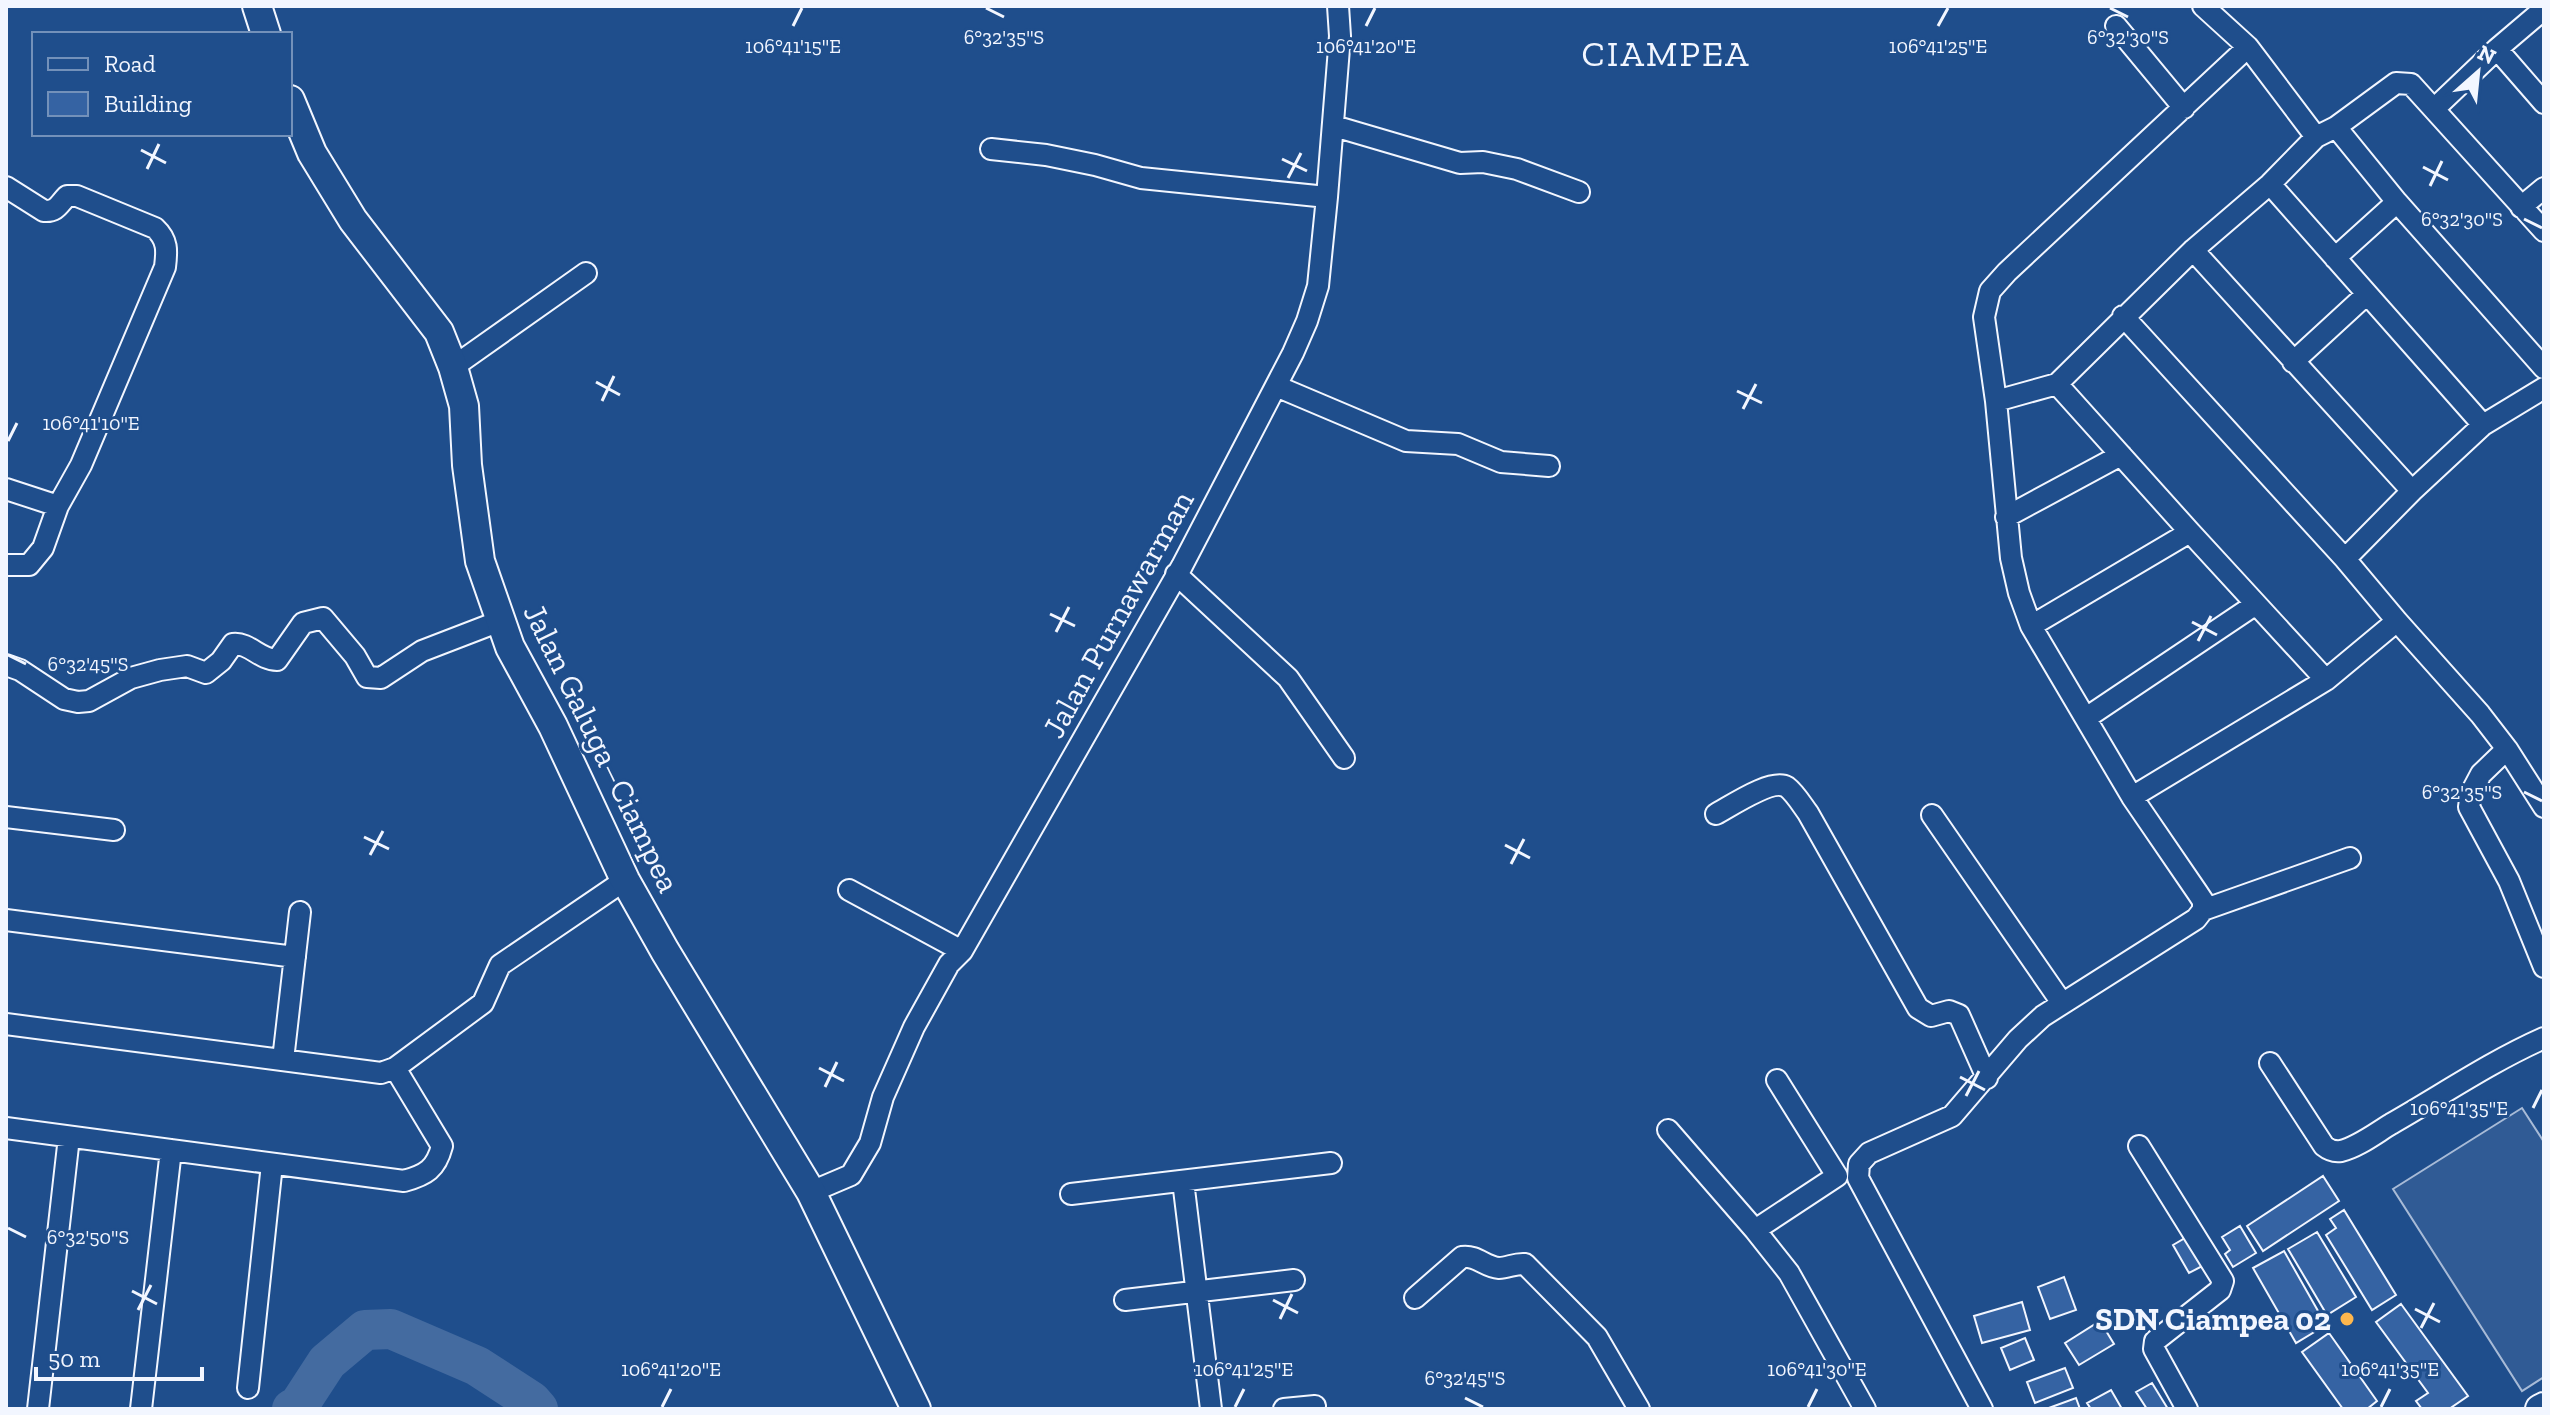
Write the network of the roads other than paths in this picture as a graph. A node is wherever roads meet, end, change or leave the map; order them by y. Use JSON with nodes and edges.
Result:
{"nodes":[{"id":1,"x":257,"y":6,"type":"edge"},
{"id":2,"x":1338,"y":6,"type":"edge"},
{"id":3,"x":2203,"y":6,"type":"edge"},
{"id":4,"x":2544,"y":9,"type":"edge"},
{"id":5,"x":2116,"y":26,"type":"dead end"},
{"id":6,"x":265,"y":32,"type":"edge"},
{"id":7,"x":2248,"y":47,"type":"junction"},
{"id":8,"x":2497,"y":49,"type":"junction"},
{"id":9,"x":2544,"y":103,"type":"edge"},
{"id":10,"x":292,"y":105,"type":"edge"},
{"id":11,"x":2184,"y":108,"type":"junction"},
{"id":12,"x":2434,"y":109,"type":"junction"},
{"id":13,"x":1334,"y":126,"type":"junction"},
{"id":14,"x":2336,"y":127,"type":"junction"},
{"id":15,"x":2316,"y":137,"type":"junction"},
{"id":16,"x":991,"y":149,"type":"dead end"},
{"id":17,"x":2270,"y":184,"type":"junction"},
{"id":18,"x":6,"y":187,"type":"edge"},
{"id":19,"x":2544,"y":188,"type":"edge"},
{"id":20,"x":1579,"y":192,"type":"dead end"},
{"id":21,"x":1327,"y":197,"type":"junction"},
{"id":22,"x":2397,"y":202,"type":"junction"},
{"id":23,"x":2521,"y":207,"type":"junction"},
{"id":24,"x":2544,"y":231,"type":"edge"},
{"id":25,"x":2193,"y":250,"type":"junction"},
{"id":26,"x":2335,"y":258,"type":"junction"},
{"id":27,"x":586,"y":273,"type":"dead end"},
{"id":28,"x":2367,"y":294,"type":"junction"},
{"id":29,"x":2123,"y":316,"type":"junction"},
{"id":30,"x":2293,"y":362,"type":"junction"},
{"id":31,"x":453,"y":367,"type":"junction"},
{"id":32,"x":2544,"y":368,"type":"edge"},
{"id":33,"x":2057,"y":384,"type":"junction"},
{"id":34,"x":1276,"y":386,"type":"junction"},
{"id":35,"x":2544,"y":388,"type":"edge"},
{"id":36,"x":1996,"y":401,"type":"junction"},
{"id":37,"x":2483,"y":425,"type":"junction"},
{"id":38,"x":2121,"y":455,"type":"junction"},
{"id":39,"x":1549,"y":466,"type":"dead end"},
{"id":40,"x":6,"y":489,"type":"edge"},
{"id":41,"x":2412,"y":491,"type":"junction"},
{"id":42,"x":58,"y":506,"type":"junction"},
{"id":43,"x":2006,"y":517,"type":"junction"},
{"id":44,"x":2190,"y":532,"type":"junction"},
{"id":45,"x":2345,"y":559,"type":"junction"},
{"id":46,"x":6,"y":565,"type":"edge"},
{"id":47,"x":1176,"y":574,"type":"junction"},
{"id":48,"x":2256,"y":604,"type":"junction"},
{"id":49,"x":500,"y":621,"type":"junction"},
{"id":50,"x":2397,"y":621,"type":"junction"},
{"id":51,"x":2031,"y":626,"type":"junction"},
{"id":52,"x":6,"y":665,"type":"edge"},
{"id":53,"x":2326,"y":680,"type":"junction"},
{"id":54,"x":2086,"y":718,"type":"junction"},
{"id":55,"x":2507,"y":749,"type":"junction"},
{"id":56,"x":1344,"y":758,"type":"dead end"},
{"id":57,"x":2132,"y":797,"type":"junction"},
{"id":58,"x":2544,"y":807,"type":"edge"},
{"id":59,"x":1716,"y":814,"type":"dead end"},
{"id":60,"x":1932,"y":815,"type":"dead end"},
{"id":61,"x":6,"y":817,"type":"edge"},
{"id":62,"x":114,"y":830,"type":"dead end"},
{"id":63,"x":2350,"y":858,"type":"dead end"},
{"id":64,"x":625,"y":880,"type":"junction"},
{"id":65,"x":849,"y":890,"type":"dead end"},
{"id":66,"x":2203,"y":910,"type":"junction"},
{"id":67,"x":300,"y":912,"type":"dead end"},
{"id":68,"x":6,"y":920,"type":"edge"},
{"id":69,"x":962,"y":951,"type":"junction"},
{"id":70,"x":295,"y":957,"type":"junction"},
{"id":71,"x":2544,"y":967,"type":"edge"},
{"id":72,"x":2062,"y":1003,"type":"junction"},
{"id":73,"x":6,"y":1024,"type":"edge"},
{"id":74,"x":2544,"y":1038,"type":"edge"},
{"id":75,"x":283,"y":1060,"type":"junction"},
{"id":76,"x":2270,"y":1063,"type":"dead end"},
{"id":77,"x":395,"y":1068,"type":"junction"},
{"id":78,"x":1987,"y":1078,"type":"junction"},
{"id":79,"x":1777,"y":1080,"type":"dead end"},
{"id":80,"x":6,"y":1128,"type":"edge"},
{"id":81,"x":1668,"y":1130,"type":"dead end"},
{"id":82,"x":69,"y":1137,"type":"junction"},
{"id":83,"x":2139,"y":1146,"type":"dead end"},
{"id":84,"x":171,"y":1150,"type":"junction"},
{"id":85,"x":1331,"y":1163,"type":"dead end"},
{"id":86,"x":272,"y":1164,"type":"junction"},
{"id":87,"x":1183,"y":1181,"type":"junction"},
{"id":88,"x":811,"y":1192,"type":"junction"},
{"id":89,"x":1071,"y":1194,"type":"dead end"},
{"id":90,"x":1755,"y":1230,"type":"junction"},
{"id":91,"x":1294,"y":1280,"type":"dead end"},
{"id":92,"x":1197,"y":1291,"type":"junction"},
{"id":93,"x":1415,"y":1298,"type":"dead end"},
{"id":94,"x":1125,"y":1300,"type":"dead end"},
{"id":95,"x":248,"y":1388,"type":"dead end"},
{"id":96,"x":1315,"y":1406,"type":"dead end"},
{"id":97,"x":38,"y":1409,"type":"edge"},
{"id":98,"x":141,"y":1409,"type":"edge"},
{"id":99,"x":916,"y":1409,"type":"edge"},
{"id":100,"x":1211,"y":1409,"type":"edge"},
{"id":101,"x":1284,"y":1409,"type":"edge"},
{"id":102,"x":1639,"y":1409,"type":"edge"},
{"id":103,"x":1865,"y":1409,"type":"edge"},
{"id":104,"x":1982,"y":1409,"type":"edge"},
{"id":105,"x":2187,"y":1409,"type":"edge"}],
"edges":[{"from":1,"to":6,"type":"street"},
{"from":2,"to":13,"type":"street","name":"Jalan Purnawarman"},
{"from":3,"to":7,"type":"street"},
{"from":4,"to":8,"type":"street"},
{"from":5,"to":11,"type":"street"},
{"from":7,"to":11,"type":"street"},
{"from":7,"to":15,"type":"street"},
{"from":8,"to":9,"type":"street"},
{"from":8,"to":12,"type":"street"},
{"from":10,"to":31,"type":"street","name":"Jalan Galuga–Ciampea"},
{"from":11,"to":36,"type":"street"},
{"from":12,"to":14,"type":"street"},
{"from":12,"to":23,"type":"street"},
{"from":13,"to":20,"type":"street"},
{"from":13,"to":21,"type":"street","name":"Jalan Purnawarman"},
{"from":14,"to":15,"type":"street"},
{"from":14,"to":22,"type":"street"},
{"from":15,"to":17,"type":"street"},
{"from":16,"to":21,"type":"street"},
{"from":17,"to":25,"type":"street"},
{"from":17,"to":26,"type":"street"},
{"from":18,"to":42,"type":"street"},
{"from":19,"to":23,"type":"street"},
{"from":21,"to":34,"type":"street","name":"Jalan Purnawarman"},
{"from":22,"to":26,"type":"street"},
{"from":22,"to":32,"type":"street"},
{"from":23,"to":24,"type":"street"},
{"from":25,"to":29,"type":"street"},
{"from":25,"to":30,"type":"street"},
{"from":26,"to":28,"type":"street"},
{"from":27,"to":31,"type":"street"},
{"from":28,"to":30,"type":"street"},
{"from":28,"to":37,"type":"street"},
{"from":29,"to":33,"type":"street"},
{"from":29,"to":45,"type":"street"},
{"from":30,"to":41,"type":"street"},
{"from":31,"to":49,"type":"street","name":"Jalan Galuga–Ciampea"},
{"from":33,"to":36,"type":"street"},
{"from":33,"to":38,"type":"street"},
{"from":34,"to":39,"type":"street"},
{"from":34,"to":47,"type":"street","name":"Jalan Purnawarman"},
{"from":35,"to":37,"type":"street"},
{"from":36,"to":43,"type":"street"},
{"from":37,"to":41,"type":"street"},
{"from":38,"to":43,"type":"street"},
{"from":38,"to":44,"type":"street"},
{"from":40,"to":42,"type":"street"},
{"from":41,"to":45,"type":"street"},
{"from":42,"to":46,"type":"street"},
{"from":43,"to":51,"type":"street"},
{"from":44,"to":48,"type":"street"},
{"from":44,"to":51,"type":"street"},
{"from":45,"to":50,"type":"street"},
{"from":47,"to":56,"type":"street"},
{"from":47,"to":69,"type":"street","name":"Jalan Purnawarman"},
{"from":48,"to":53,"type":"street"},
{"from":48,"to":54,"type":"street"},
{"from":49,"to":52,"type":"street"},
{"from":49,"to":64,"type":"street","name":"Jalan Galuga–Ciampea"},
{"from":50,"to":53,"type":"street"},
{"from":50,"to":55,"type":"street"},
{"from":51,"to":54,"type":"street"},
{"from":53,"to":57,"type":"street"},
{"from":54,"to":57,"type":"street"},
{"from":55,"to":58,"type":"street"},
{"from":55,"to":71,"type":"street"},
{"from":57,"to":66,"type":"street"},
{"from":59,"to":78,"type":"street"},
{"from":60,"to":72,"type":"street"},
{"from":61,"to":62,"type":"street"},
{"from":63,"to":66,"type":"street"},
{"from":64,"to":77,"type":"street"},
{"from":64,"to":88,"type":"street","name":"Jalan Galuga–Ciampea"},
{"from":65,"to":69,"type":"street"},
{"from":66,"to":72,"type":"street"},
{"from":67,"to":70,"type":"street"},
{"from":68,"to":70,"type":"street"},
{"from":69,"to":88,"type":"street","name":"Jalan Purnawarman"},
{"from":70,"to":75,"type":"street"},
{"from":72,"to":78,"type":"street"},
{"from":73,"to":75,"type":"street"},
{"from":74,"to":76,"type":"street"},
{"from":75,"to":77,"type":"street"},
{"from":77,"to":86,"type":"street"},
{"from":78,"to":104,"type":"street"},
{"from":79,"to":90,"type":"street"},
{"from":80,"to":82,"type":"street"},
{"from":81,"to":90,"type":"street"},
{"from":82,"to":84,"type":"street"},
{"from":82,"to":97,"type":"street"},
{"from":83,"to":105,"type":"street"},
{"from":84,"to":86,"type":"street"},
{"from":84,"to":98,"type":"street"},
{"from":85,"to":87,"type":"street"},
{"from":86,"to":95,"type":"street"},
{"from":87,"to":89,"type":"street"},
{"from":87,"to":92,"type":"street"},
{"from":88,"to":99,"type":"street","name":"Jalan Galuga–Ciampea"},
{"from":90,"to":103,"type":"street"},
{"from":91,"to":92,"type":"street"},
{"from":92,"to":94,"type":"street"},
{"from":92,"to":100,"type":"street"},
{"from":93,"to":102,"type":"street"},
{"from":96,"to":101,"type":"street"}]}
